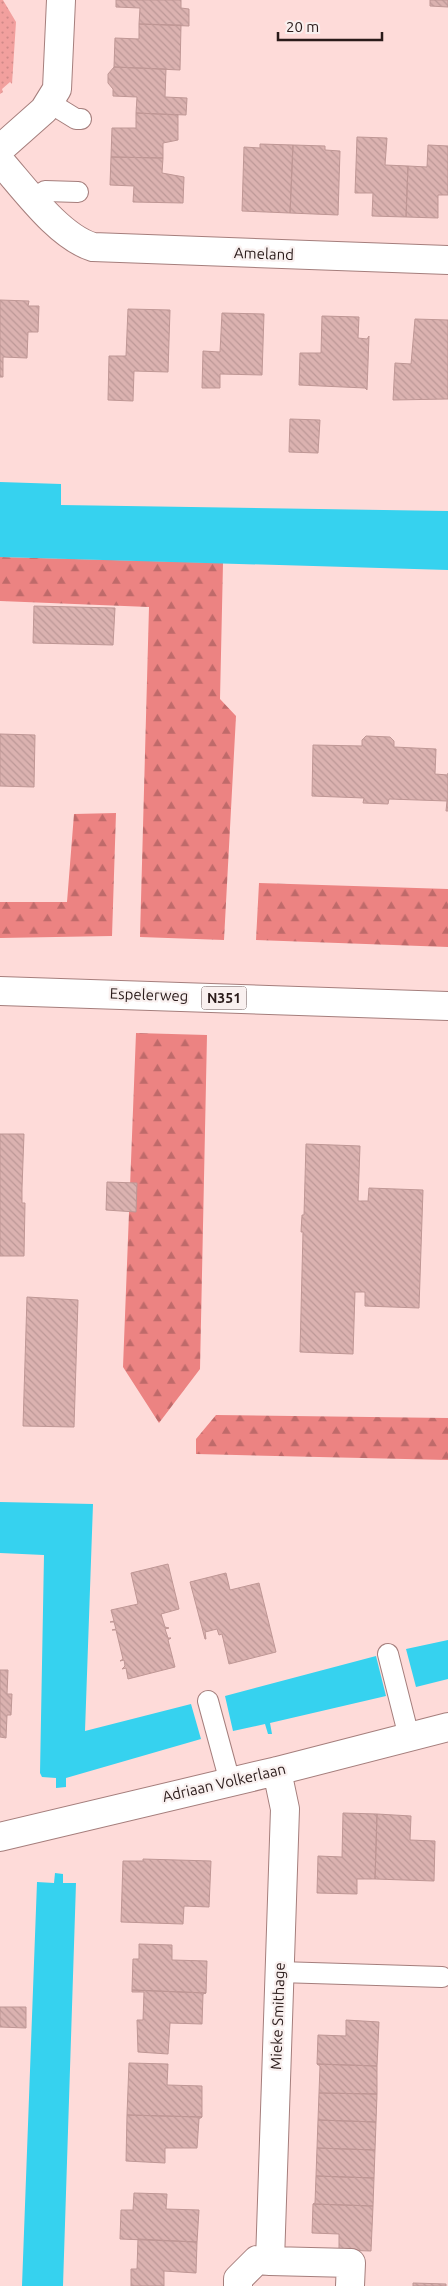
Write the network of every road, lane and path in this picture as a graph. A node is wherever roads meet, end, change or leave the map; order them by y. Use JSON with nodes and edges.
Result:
{"nodes":[{"id":1,"x":61,"y":0,"type":"edge"},
{"id":2,"x":50,"y":103,"type":"junction"},
{"id":3,"x":81,"y":119,"type":"dead end"},
{"id":4,"x":0,"y":149,"type":"edge"},
{"id":5,"x":0,"y":160,"type":"edge"},
{"id":6,"x":78,"y":192,"type":"dead end"},
{"id":7,"x":35,"y":200,"type":"junction"},
{"id":8,"x":448,"y":260,"type":"edge"},
{"id":9,"x":0,"y":991,"type":"edge"},
{"id":10,"x":448,"y":1006,"type":"edge"},
{"id":11,"x":0,"y":1009,"type":"edge"},
{"id":12,"x":448,"y":1024,"type":"edge"},
{"id":13,"x":388,"y":1654,"type":"dead end"},
{"id":14,"x":208,"y":1701,"type":"dead end"},
{"id":15,"x":448,"y":1727,"type":"edge"},
{"id":16,"x":409,"y":1737,"type":"junction"},
{"id":17,"x":276,"y":1771,"type":"junction"},
{"id":18,"x":230,"y":1782,"type":"junction"},
{"id":19,"x":0,"y":1837,"type":"edge"},
{"id":20,"x":279,"y":1972,"type":"junction"},
{"id":21,"x":442,"y":1977,"type":"dead end"},
{"id":22,"x":270,"y":2261,"type":"junction"},
{"id":23,"x":238,"y":2286,"type":"edge"},
{"id":24,"x":350,"y":2286,"type":"edge"}],
"edges":[{"from":1,"to":2,"type":"street"},
{"from":2,"to":3,"type":"lane"},
{"from":2,"to":4,"type":"street"},
{"from":5,"to":7,"type":"street"},
{"from":6,"to":7,"type":"lane"},
{"from":7,"to":8,"type":"street","name":"Ameland"},
{"from":9,"to":10,"type":"street","name":"Espelerweg","number":"N351"},
{"from":11,"to":12,"type":"street","name":"Espelerweg","number":"N351"},
{"from":13,"to":16,"type":"lane"},
{"from":14,"to":18,"type":"lane"},
{"from":15,"to":16,"type":"street","name":"Adriaan Volkerlaan"},
{"from":16,"to":17,"type":"street","name":"Adriaan Volkerlaan"},
{"from":17,"to":18,"type":"street","name":"Adriaan Volkerlaan"},
{"from":17,"to":20,"type":"street","name":"Mieke Smithage"},
{"from":18,"to":19,"type":"street","name":"Adriaan Volkerlaan"},
{"from":20,"to":21,"type":"lane"},
{"from":20,"to":22,"type":"street","name":"Mieke Smithage"},
{"from":22,"to":23,"type":"street"},
{"from":22,"to":24,"type":"street"}]}
